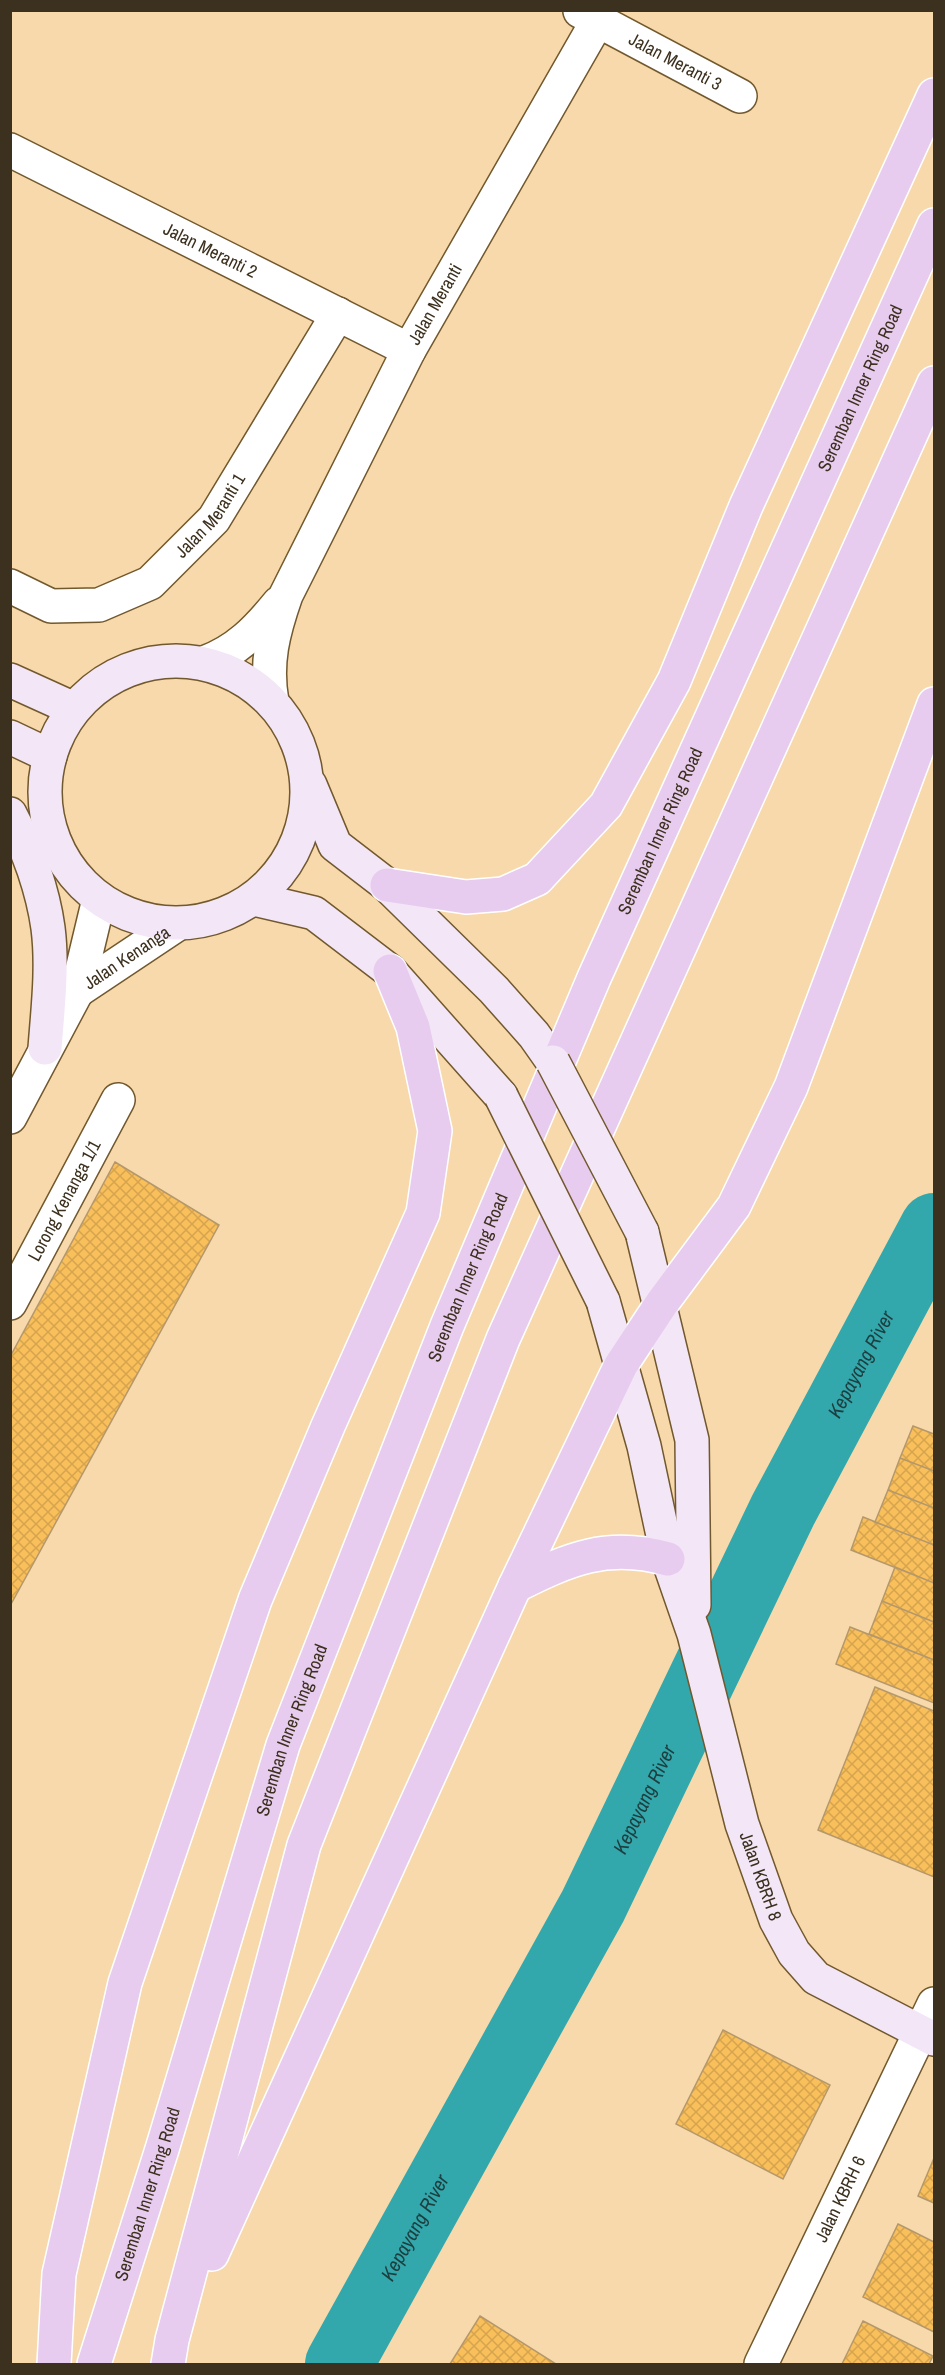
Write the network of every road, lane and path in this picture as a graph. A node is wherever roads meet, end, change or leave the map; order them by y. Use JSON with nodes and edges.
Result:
{"nodes":[{"id":1,"x":589,"y":15,"type":"edge"},
{"id":2,"x":934,"y":95,"type":"edge"},
{"id":3,"x":740,"y":96,"type":"dead end"},
{"id":4,"x":10,"y":150,"type":"edge"},
{"id":5,"x":934,"y":225,"type":"edge"},
{"id":6,"x":338,"y":314,"type":"junction"},
{"id":7,"x":409,"y":350,"type":"junction"},
{"id":8,"x":934,"y":383,"type":"edge"},
{"id":9,"x":10,"y":586,"type":"edge"},
{"id":10,"x":286,"y":595,"type":"junction"},
{"id":11,"x":204,"y":663,"type":"junction"},
{"id":12,"x":10,"y":681,"type":"edge"},
{"id":13,"x":272,"y":702,"type":"junction"},
{"id":14,"x":934,"y":704,"type":"edge"},
{"id":15,"x":74,"y":709,"type":"junction"},
{"id":16,"x":10,"y":737,"type":"edge"},
{"id":17,"x":50,"y":756,"type":"junction"},
{"id":18,"x":307,"y":778,"type":"junction"},
{"id":19,"x":10,"y":814,"type":"edge"},
{"id":20,"x":387,"y":885,"type":"junction"},
{"id":21,"x":99,"y":899,"type":"junction"},
{"id":22,"x":254,"y":899,"type":"junction"},
{"id":23,"x":176,"y":925,"type":"junction"},
{"id":24,"x":390,"y":971,"type":"junction"},
{"id":25,"x":77,"y":991,"type":"junction"},
{"id":26,"x":45,"y":1048,"type":"junction"},
{"id":27,"x":118,"y":1100,"type":"dead end"},
{"id":28,"x":10,"y":1117,"type":"edge"},
{"id":29,"x":10,"y":1303,"type":"edge"},
{"id":30,"x":662,"y":1303,"type":"junction"},
{"id":31,"x":621,"y":1365,"type":"junction"},
{"id":32,"x":668,"y":1559,"type":"junction"},
{"id":33,"x":515,"y":1586,"type":"junction"},
{"id":34,"x":694,"y":1634,"type":"junction"},
{"id":35,"x":934,"y":2004,"type":"edge"},
{"id":36,"x":928,"y":2036,"type":"edge"},
{"id":37,"x":170,"y":2352,"type":"edge"},
{"id":38,"x":54,"y":2364,"type":"edge"},
{"id":39,"x":93,"y":2364,"type":"edge"},
{"id":40,"x":761,"y":2364,"type":"edge"}],
"edges":[{"from":1,"to":3,"type":"street","name":"Jalan Meranti 3"},
{"from":1,"to":7,"type":"street","name":"Jalan Meranti"},
{"from":2,"to":20,"type":"main road"},
{"from":4,"to":6,"type":"street","name":"Jalan Meranti 2"},
{"from":5,"to":39,"type":"main road","name":"Seremban Inner Ring Road"},
{"from":6,"to":7,"type":"street","name":"Jalan Meranti 2"},
{"from":6,"to":9,"type":"street","name":"Jalan Meranti 1"},
{"from":7,"to":10,"type":"street","name":"Jalan Meranti"},
{"from":8,"to":37,"type":"main road"},
{"from":10,"to":11,"type":"street","name":"Jalan Meranti"},
{"from":10,"to":13,"type":"street","name":"Jalan Meranti"},
{"from":11,"to":13,"type":"street"},
{"from":11,"to":15,"type":"street"},
{"from":12,"to":15,"type":"street"},
{"from":13,"to":18,"type":"street"},
{"from":14,"to":30,"type":"main road"},
{"from":15,"to":17,"type":"street"},
{"from":16,"to":17,"type":"street"},
{"from":17,"to":21,"type":"street"},
{"from":18,"to":20,"type":"street"},
{"from":18,"to":22,"type":"street"},
{"from":19,"to":26,"type":"street"},
{"from":20,"to":30,"type":"street","bridge":true},
{"from":21,"to":23,"type":"street"},
{"from":21,"to":25,"type":"street","name":"Jalan Kenanga"},
{"from":22,"to":23,"type":"street"},
{"from":22,"to":24,"type":"street"},
{"from":23,"to":25,"type":"street","name":"Jalan Kenanga"},
{"from":24,"to":31,"type":"street","bridge":true},
{"from":24,"to":38,"type":"main road"},
{"from":25,"to":26,"type":"street","name":"Jalan Kenanga"},
{"from":26,"to":28,"type":"street","name":"Jalan Kenanga"},
{"from":27,"to":29,"type":"street","name":"Lorong Kenanga 1/1"},
{"from":30,"to":31,"type":"main road"},
{"from":30,"to":34,"type":"street"},
{"from":31,"to":32,"type":"street"},
{"from":31,"to":33,"type":"main road"},
{"from":32,"to":33,"type":"main road"},
{"from":32,"to":34,"type":"street"},
{"from":33,"to":37,"type":"main road"},
{"from":34,"to":36,"type":"street","name":"Jalan KBRH 8"},
{"from":35,"to":36,"type":"street","name":"Jalan KBRH 6"},
{"from":36,"to":40,"type":"street","name":"Jalan KBRH 6"}]}
